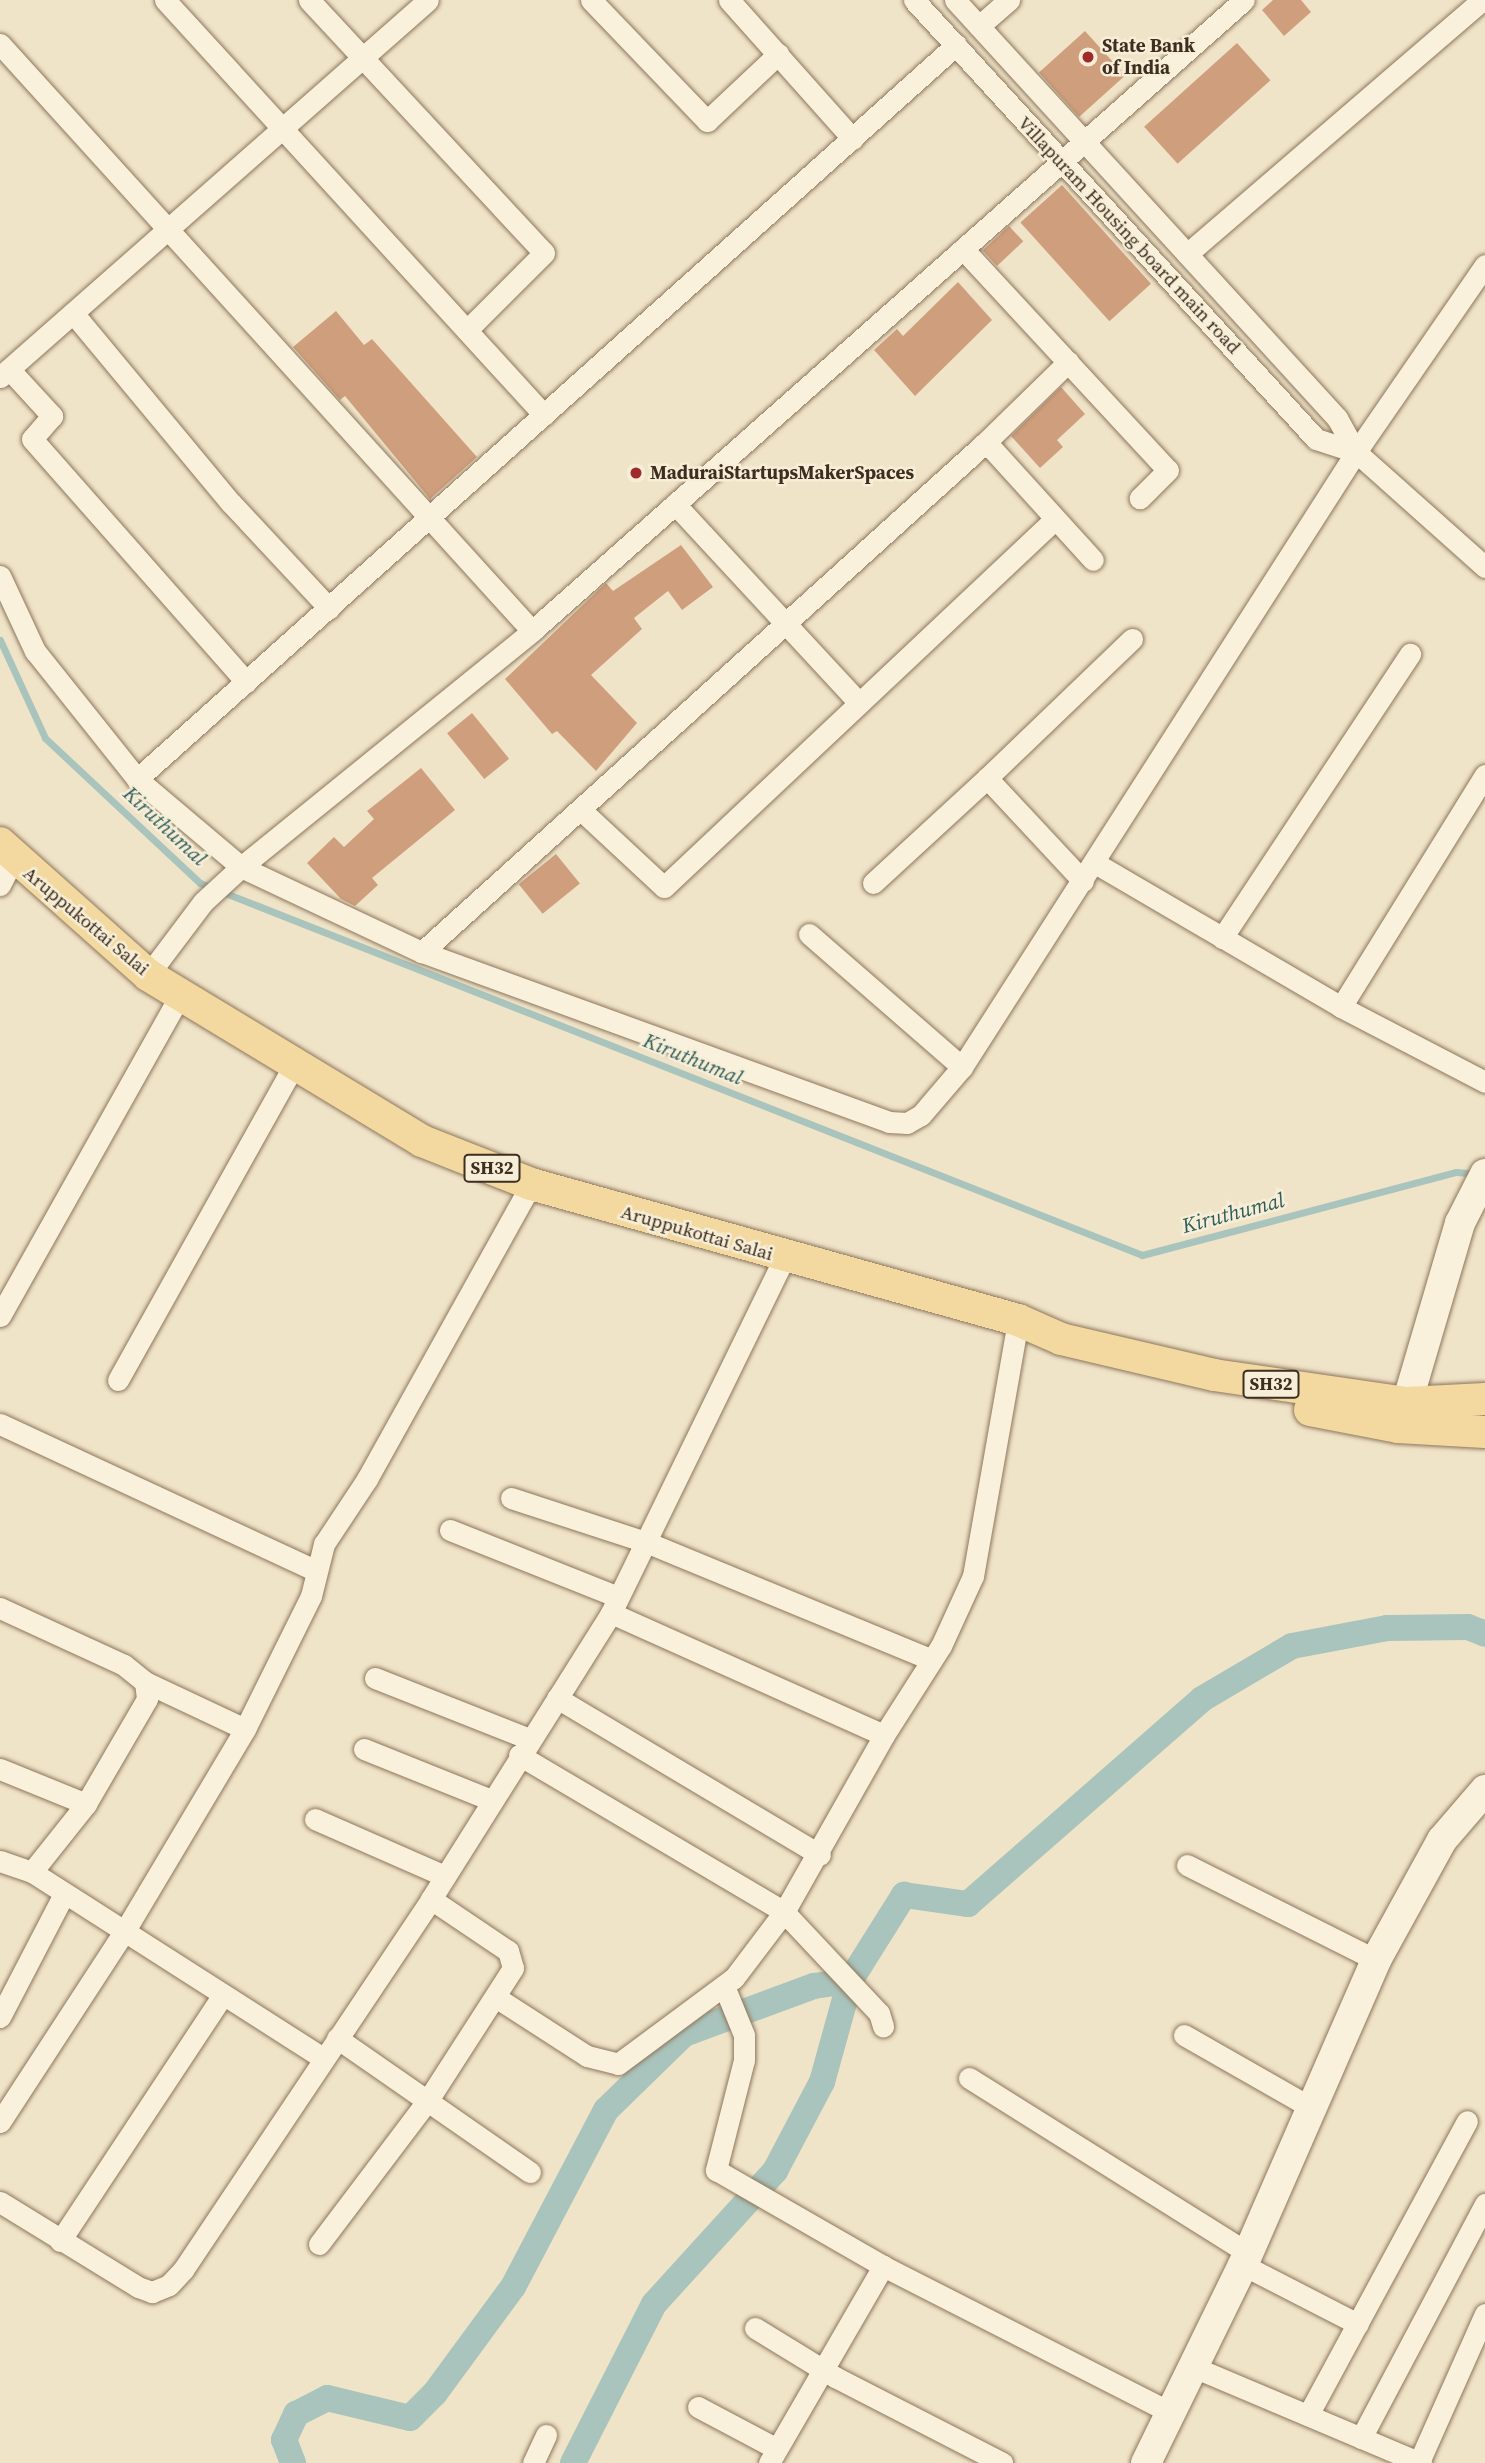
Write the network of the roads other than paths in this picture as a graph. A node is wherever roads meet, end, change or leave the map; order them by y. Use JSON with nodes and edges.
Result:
{"nodes":[{"id":1,"x":165,"y":0,"type":"edge"},
{"id":2,"x":309,"y":0,"type":"edge"},
{"id":3,"x":428,"y":0,"type":"edge"},
{"id":4,"x":591,"y":0,"type":"edge"},
{"id":5,"x":729,"y":0,"type":"edge"},
{"id":6,"x":914,"y":0,"type":"edge"},
{"id":7,"x":955,"y":0,"type":"edge"},
{"id":8,"x":1009,"y":0,"type":"edge"},
{"id":9,"x":1244,"y":0,"type":"edge"},
{"id":10,"x":1466,"y":5,"type":"edge"},
{"id":11,"x":979,"y":26,"type":"junction"},
{"id":12,"x":0,"y":44,"type":"edge"},
{"id":13,"x":956,"y":45,"type":"junction"},
{"id":14,"x":778,"y":54,"type":"junction"},
{"id":15,"x":361,"y":59,"type":"junction"},
{"id":16,"x":282,"y":129,"type":"junction"},
{"id":17,"x":853,"y":139,"type":"junction"},
{"id":18,"x":1082,"y":140,"type":"junction"},
{"id":19,"x":1059,"y":160,"type":"junction"},
{"id":20,"x":168,"y":230,"type":"junction"},
{"id":21,"x":963,"y":249,"type":"junction"},
{"id":22,"x":1187,"y":254,"type":"junction"},
{"id":23,"x":1485,"y":265,"type":"edge"},
{"id":24,"x":73,"y":313,"type":"junction"},
{"id":25,"x":467,"y":330,"type":"junction"},
{"id":26,"x":1068,"y":362,"type":"junction"},
{"id":27,"x":5,"y":373,"type":"edge"},
{"id":28,"x":544,"y":415,"type":"junction"},
{"id":29,"x":986,"y":442,"type":"junction"},
{"id":30,"x":1356,"y":452,"type":"junction"},
{"id":31,"x":1140,"y":498,"type":"dead end"},
{"id":32,"x":675,"y":504,"type":"junction"},
{"id":33,"x":429,"y":518,"type":"junction"},
{"id":34,"x":1055,"y":519,"type":"junction"},
{"id":35,"x":1093,"y":560,"type":"dead end"},
{"id":36,"x":1485,"y":567,"type":"edge"},
{"id":37,"x":0,"y":576,"type":"edge"},
{"id":38,"x":329,"y":608,"type":"junction"},
{"id":39,"x":786,"y":627,"type":"junction"},
{"id":40,"x":532,"y":631,"type":"junction"},
{"id":41,"x":1132,"y":639,"type":"dead end"},
{"id":42,"x":1410,"y":654,"type":"dead end"},
{"id":43,"x":246,"y":682,"type":"junction"},
{"id":44,"x":859,"y":703,"type":"junction"},
{"id":45,"x":1485,"y":775,"type":"edge"},
{"id":46,"x":987,"y":778,"type":"junction"},
{"id":47,"x":137,"y":779,"type":"junction"},
{"id":48,"x":581,"y":810,"type":"junction"},
{"id":49,"x":4,"y":862,"type":"edge"},
{"id":50,"x":1095,"y":863,"type":"junction"},
{"id":51,"x":234,"y":873,"type":"junction"},
{"id":52,"x":1083,"y":881,"type":"junction"},
{"id":53,"x":873,"y":883,"type":"dead end"},
{"id":54,"x":809,"y":934,"type":"dead end"},
{"id":55,"x":1222,"y":938,"type":"junction"},
{"id":56,"x":422,"y":952,"type":"junction"},
{"id":57,"x":148,"y":975,"type":"junction"},
{"id":58,"x":181,"y":993,"type":"junction"},
{"id":59,"x":1342,"y":1007,"type":"junction"},
{"id":60,"x":962,"y":1067,"type":"junction"},
{"id":61,"x":293,"y":1068,"type":"junction"},
{"id":62,"x":1485,"y":1082,"type":"edge"},
{"id":63,"x":1485,"y":1174,"type":"edge"},
{"id":64,"x":531,"y":1184,"type":"junction"},
{"id":65,"x":784,"y":1258,"type":"junction"},
{"id":66,"x":0,"y":1316,"type":"edge"},
{"id":67,"x":1018,"y":1320,"type":"junction"},
{"id":68,"x":1061,"y":1339,"type":"junction"},
{"id":69,"x":118,"y":1380,"type":"dead end"},
{"id":70,"x":1484,"y":1398,"type":"edge"},
{"id":71,"x":1407,"y":1403,"type":"junction"},
{"id":72,"x":0,"y":1424,"type":"edge"},
{"id":73,"x":1485,"y":1432,"type":"edge"},
{"id":74,"x":511,"y":1498,"type":"dead end"},
{"id":75,"x":450,"y":1530,"type":"dead end"},
{"id":76,"x":646,"y":1542,"type":"junction"},
{"id":77,"x":317,"y":1571,"type":"junction"},
{"id":78,"x":615,"y":1605,"type":"junction"},
{"id":79,"x":0,"y":1608,"type":"edge"},
{"id":80,"x":933,"y":1660,"type":"junction"},
{"id":81,"x":375,"y":1678,"type":"dead end"},
{"id":82,"x":145,"y":1682,"type":"junction"},
{"id":83,"x":557,"y":1698,"type":"junction"},
{"id":84,"x":245,"y":1728,"type":"junction"},
{"id":85,"x":884,"y":1735,"type":"junction"},
{"id":86,"x":524,"y":1747,"type":"junction"},
{"id":87,"x":364,"y":1749,"type":"dead end"},
{"id":88,"x":0,"y":1769,"type":"edge"},
{"id":89,"x":1485,"y":1790,"type":"edge"},
{"id":90,"x":491,"y":1800,"type":"junction"},
{"id":91,"x":86,"y":1804,"type":"junction"},
{"id":92,"x":315,"y":1819,"type":"dead end"},
{"id":93,"x":820,"y":1855,"type":"junction"},
{"id":94,"x":0,"y":1861,"type":"edge"},
{"id":95,"x":1187,"y":1865,"type":"dead end"},
{"id":96,"x":32,"y":1872,"type":"junction"},
{"id":97,"x":445,"y":1876,"type":"junction"},
{"id":98,"x":64,"y":1894,"type":"junction"},
{"id":99,"x":431,"y":1899,"type":"junction"},
{"id":100,"x":784,"y":1912,"type":"junction"},
{"id":101,"x":124,"y":1932,"type":"junction"},
{"id":102,"x":1376,"y":1960,"type":"junction"},
{"id":103,"x":223,"y":1995,"type":"junction"},
{"id":104,"x":729,"y":1995,"type":"junction"},
{"id":105,"x":497,"y":1998,"type":"junction"},
{"id":106,"x":0,"y":2017,"type":"edge"},
{"id":107,"x":883,"y":2026,"type":"dead end"},
{"id":108,"x":1184,"y":2035,"type":"dead end"},
{"id":109,"x":337,"y":2038,"type":"junction"},
{"id":110,"x":323,"y":2058,"type":"junction"},
{"id":111,"x":969,"y":2078,"type":"dead end"},
{"id":112,"x":428,"y":2100,"type":"junction"},
{"id":113,"x":1312,"y":2108,"type":"junction"},
{"id":114,"x":1467,"y":2121,"type":"dead end"},
{"id":115,"x":0,"y":2122,"type":"edge"},
{"id":116,"x":530,"y":2172,"type":"dead end"},
{"id":117,"x":0,"y":2202,"type":"edge"},
{"id":118,"x":1485,"y":2204,"type":"edge"},
{"id":119,"x":60,"y":2241,"type":"junction"},
{"id":120,"x":319,"y":2244,"type":"dead end"},
{"id":121,"x":1246,"y":2259,"type":"junction"},
{"id":122,"x":883,"y":2266,"type":"junction"},
{"id":123,"x":1485,"y":2314,"type":"edge"},
{"id":124,"x":1358,"y":2324,"type":"junction"},
{"id":125,"x":755,"y":2328,"type":"dead end"},
{"id":126,"x":1191,"y":2366,"type":"junction"},
{"id":127,"x":821,"y":2369,"type":"junction"},
{"id":128,"x":698,"y":2407,"type":"dead end"},
{"id":129,"x":1170,"y":2412,"type":"junction"},
{"id":130,"x":1308,"y":2415,"type":"junction"},
{"id":131,"x":546,"y":2435,"type":"dead end"},
{"id":132,"x":1361,"y":2438,"type":"junction"},
{"id":133,"x":776,"y":2458,"type":"edge"},
{"id":134,"x":533,"y":2463,"type":"edge"},
{"id":135,"x":1002,"y":2463,"type":"edge"},
{"id":136,"x":1146,"y":2463,"type":"edge"},
{"id":137,"x":1420,"y":2463,"type":"edge"}],
"edges":[{"from":1,"to":16,"type":"street"},
{"from":2,"to":15,"type":"street"},
{"from":3,"to":15,"type":"street"},
{"from":4,"to":14,"type":"street"},
{"from":5,"to":14,"type":"street"},
{"from":6,"to":13,"type":"street","name":"Villapuram Housing board main road"},
{"from":7,"to":11,"type":"street","name":"Villapuram Housing board main road"},
{"from":8,"to":11,"type":"street"},
{"from":9,"to":18,"type":"street"},
{"from":10,"to":22,"type":"street"},
{"from":11,"to":18,"type":"street","name":"Villapuram Housing board main road"},
{"from":12,"to":20,"type":"street"},
{"from":13,"to":17,"type":"street"},
{"from":13,"to":19,"type":"street","name":"Villapuram Housing board main road"},
{"from":14,"to":17,"type":"street"},
{"from":15,"to":16,"type":"street"},
{"from":15,"to":25,"type":"street"},
{"from":16,"to":20,"type":"street"},
{"from":16,"to":25,"type":"street"},
{"from":17,"to":28,"type":"street"},
{"from":18,"to":19,"type":"street"},
{"from":18,"to":22,"type":"street","name":"Villapuram Housing board main road"},
{"from":19,"to":21,"type":"street"},
{"from":19,"to":30,"type":"street","name":"Villapuram Housing board main road"},
{"from":20,"to":24,"type":"street"},
{"from":20,"to":33,"type":"street"},
{"from":21,"to":26,"type":"street"},
{"from":21,"to":32,"type":"street"},
{"from":22,"to":30,"type":"street","name":"Villapuram Housing board main road"},
{"from":23,"to":30,"type":"street"},
{"from":24,"to":27,"type":"street"},
{"from":24,"to":38,"type":"street"},
{"from":25,"to":28,"type":"street"},
{"from":26,"to":29,"type":"street"},
{"from":26,"to":31,"type":"street"},
{"from":27,"to":43,"type":"street"},
{"from":28,"to":33,"type":"street"},
{"from":29,"to":34,"type":"street"},
{"from":29,"to":39,"type":"street"},
{"from":30,"to":36,"type":"street","name":"Villapuram Housing board main road"},
{"from":30,"to":50,"type":"street"},
{"from":32,"to":39,"type":"street"},
{"from":32,"to":40,"type":"street"},
{"from":33,"to":38,"type":"street"},
{"from":33,"to":40,"type":"street"},
{"from":34,"to":35,"type":"street"},
{"from":34,"to":44,"type":"street"},
{"from":37,"to":47,"type":"street"},
{"from":38,"to":43,"type":"street"},
{"from":39,"to":44,"type":"street"},
{"from":39,"to":48,"type":"street"},
{"from":40,"to":51,"type":"street"},
{"from":41,"to":46,"type":"street"},
{"from":42,"to":55,"type":"street"},
{"from":43,"to":47,"type":"street"},
{"from":44,"to":48,"type":"street"},
{"from":45,"to":59,"type":"street"},
{"from":46,"to":52,"type":"street"},
{"from":46,"to":53,"type":"street"},
{"from":47,"to":51,"type":"street"},
{"from":48,"to":56,"type":"street"},
{"from":49,"to":57,"type":"main road","name":"Aruppukottai Salai","number":"SH32"},
{"from":50,"to":52,"type":"street"},
{"from":50,"to":55,"type":"street"},
{"from":51,"to":56,"type":"street"},
{"from":51,"to":57,"type":"street"},
{"from":52,"to":60,"type":"street"},
{"from":54,"to":60,"type":"street"},
{"from":55,"to":59,"type":"street"},
{"from":56,"to":60,"type":"street"},
{"from":57,"to":58,"type":"main road","name":"Aruppukottai Salai","number":"SH32"},
{"from":58,"to":61,"type":"main road","name":"Aruppukottai Salai","number":"SH32"},
{"from":58,"to":66,"type":"street"},
{"from":59,"to":62,"type":"street"},
{"from":61,"to":64,"type":"main road","name":"Aruppukottai Salai","number":"SH32"},
{"from":61,"to":69,"type":"street"},
{"from":63,"to":71,"type":"street"},
{"from":64,"to":65,"type":"main road","name":"Aruppukottai Salai","number":"SH32"},
{"from":64,"to":77,"type":"street"},
{"from":65,"to":67,"type":"main road","name":"Aruppukottai Salai","number":"SH32"},
{"from":65,"to":76,"type":"street"},
{"from":67,"to":68,"type":"main road","name":"Aruppukottai Salai","number":"SH32"},
{"from":67,"to":80,"type":"street"},
{"from":68,"to":71,"type":"main road","name":"Aruppukottai Salai","number":"SH32"},
{"from":68,"to":73,"type":"main road"},
{"from":70,"to":71,"type":"main road","name":"Aruppukottai Salai","number":"SH32"},
{"from":72,"to":77,"type":"street"},
{"from":74,"to":76,"type":"street"},
{"from":75,"to":78,"type":"street"},
{"from":76,"to":78,"type":"street"},
{"from":76,"to":80,"type":"street"},
{"from":77,"to":84,"type":"street"},
{"from":78,"to":83,"type":"street"},
{"from":78,"to":85,"type":"street"},
{"from":79,"to":82,"type":"street"},
{"from":80,"to":85,"type":"street"},
{"from":81,"to":86,"type":"street"},
{"from":82,"to":84,"type":"street"},
{"from":82,"to":91,"type":"street"},
{"from":83,"to":86,"type":"street"},
{"from":83,"to":93,"type":"street"},
{"from":84,"to":101,"type":"street"},
{"from":85,"to":93,"type":"street"},
{"from":86,"to":90,"type":"street"},
{"from":86,"to":100,"type":"street"},
{"from":87,"to":90,"type":"street"},
{"from":88,"to":91,"type":"street"},
{"from":89,"to":102,"type":"street"},
{"from":90,"to":97,"type":"street"},
{"from":91,"to":96,"type":"street"},
{"from":92,"to":97,"type":"street"},
{"from":93,"to":100,"type":"street"},
{"from":94,"to":96,"type":"street"},
{"from":95,"to":102,"type":"street"},
{"from":96,"to":98,"type":"street"},
{"from":97,"to":99,"type":"street"},
{"from":98,"to":101,"type":"street"},
{"from":98,"to":106,"type":"street"},
{"from":99,"to":105,"type":"street"},
{"from":99,"to":109,"type":"street"},
{"from":100,"to":104,"type":"street"},
{"from":100,"to":107,"type":"street"},
{"from":101,"to":103,"type":"street"},
{"from":101,"to":115,"type":"street"},
{"from":102,"to":113,"type":"street"},
{"from":103,"to":110,"type":"street"},
{"from":103,"to":119,"type":"street"},
{"from":104,"to":105,"type":"street"},
{"from":104,"to":122,"type":"street"},
{"from":105,"to":112,"type":"street"},
{"from":108,"to":113,"type":"street"},
{"from":109,"to":110,"type":"street"},
{"from":109,"to":112,"type":"street"},
{"from":110,"to":119,"type":"street"},
{"from":111,"to":121,"type":"street"},
{"from":112,"to":116,"type":"street"},
{"from":112,"to":120,"type":"street"},
{"from":113,"to":121,"type":"street"},
{"from":114,"to":124,"type":"street"},
{"from":117,"to":119,"type":"street"},
{"from":118,"to":132,"type":"street"},
{"from":121,"to":124,"type":"street"},
{"from":121,"to":126,"type":"street"},
{"from":122,"to":127,"type":"street"},
{"from":122,"to":129,"type":"street"},
{"from":123,"to":137,"type":"street"},
{"from":124,"to":130,"type":"street"},
{"from":125,"to":127,"type":"street"},
{"from":126,"to":129,"type":"street"},
{"from":126,"to":130,"type":"street"},
{"from":127,"to":133,"type":"street"},
{"from":127,"to":135,"type":"street"},
{"from":128,"to":133,"type":"street"},
{"from":129,"to":136,"type":"street"},
{"from":130,"to":132,"type":"street"},
{"from":131,"to":134,"type":"street"},
{"from":132,"to":137,"type":"street"}]}
